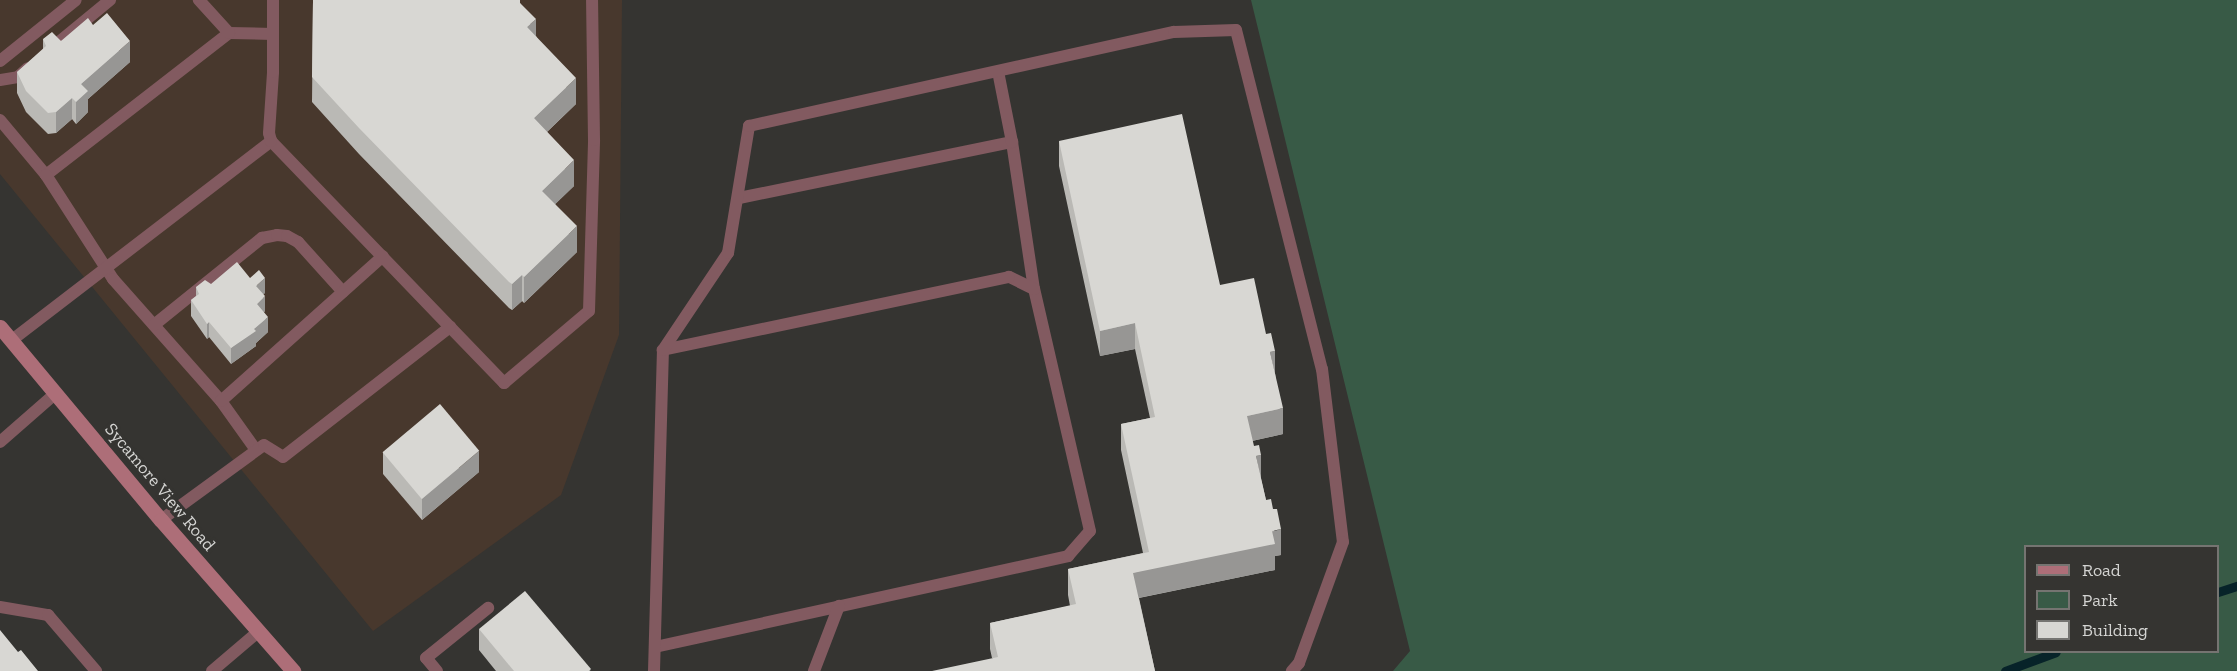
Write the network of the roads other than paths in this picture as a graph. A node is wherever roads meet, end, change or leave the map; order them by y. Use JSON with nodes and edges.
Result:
{"nodes":[{"id":1,"x":76,"y":0,"type":"edge"},
{"id":2,"x":110,"y":0,"type":"edge"},
{"id":3,"x":199,"y":0,"type":"edge"},
{"id":4,"x":273,"y":0,"type":"edge"},
{"id":5,"x":592,"y":0,"type":"edge"},
{"id":6,"x":229,"y":33,"type":"junction"},
{"id":7,"x":273,"y":34,"type":"junction"},
{"id":8,"x":0,"y":61,"type":"edge"},
{"id":9,"x":998,"y":71,"type":"junction"},
{"id":10,"x":0,"y":80,"type":"edge"},
{"id":11,"x":0,"y":120,"type":"edge"},
{"id":12,"x":271,"y":141,"type":"junction"},
{"id":13,"x":1012,"y":142,"type":"junction"},
{"id":14,"x":46,"y":176,"type":"junction"},
{"id":15,"x":739,"y":198,"type":"junction"},
{"id":16,"x":383,"y":256,"type":"junction"},
{"id":17,"x":105,"y":267,"type":"junction"},
{"id":18,"x":1034,"y":289,"type":"junction"},
{"id":19,"x":343,"y":292,"type":"junction"},
{"id":20,"x":154,"y":325,"type":"junction"},
{"id":21,"x":0,"y":327,"type":"edge"},
{"id":22,"x":450,"y":327,"type":"junction"},
{"id":23,"x":12,"y":340,"type":"junction"},
{"id":24,"x":663,"y":350,"type":"junction"},
{"id":25,"x":56,"y":393,"type":"junction"},
{"id":26,"x":221,"y":401,"type":"junction"},
{"id":27,"x":0,"y":442,"type":"edge"},
{"id":28,"x":256,"y":450,"type":"junction"},
{"id":29,"x":161,"y":520,"type":"junction"},
{"id":30,"x":839,"y":606,"type":"junction"},
{"id":31,"x":0,"y":607,"type":"edge"},
{"id":32,"x":488,"y":608,"type":"dead end"},
{"id":33,"x":259,"y":631,"type":"junction"},
{"id":34,"x":655,"y":646,"type":"junction"},
{"id":35,"x":96,"y":671,"type":"edge"},
{"id":36,"x":212,"y":671,"type":"edge"},
{"id":37,"x":293,"y":671,"type":"edge"},
{"id":38,"x":437,"y":671,"type":"edge"},
{"id":39,"x":654,"y":671,"type":"edge"},
{"id":40,"x":814,"y":671,"type":"edge"},
{"id":41,"x":1292,"y":671,"type":"edge"}],
"edges":[{"from":1,"to":8,"type":"lane"},
{"from":2,"to":10,"type":"lane"},
{"from":3,"to":6,"type":"lane"},
{"from":4,"to":7,"type":"lane"},
{"from":5,"to":22,"type":"lane"},
{"from":6,"to":7,"type":"lane"},
{"from":6,"to":14,"type":"lane"},
{"from":7,"to":12,"type":"lane"},
{"from":9,"to":13,"type":"lane"},
{"from":9,"to":15,"type":"lane"},
{"from":9,"to":41,"type":"lane"},
{"from":11,"to":14,"type":"lane"},
{"from":12,"to":16,"type":"lane"},
{"from":12,"to":17,"type":"lane"},
{"from":13,"to":15,"type":"lane"},
{"from":13,"to":18,"type":"lane"},
{"from":14,"to":17,"type":"lane"},
{"from":15,"to":24,"type":"lane"},
{"from":16,"to":19,"type":"lane"},
{"from":16,"to":22,"type":"lane"},
{"from":17,"to":20,"type":"lane"},
{"from":17,"to":23,"type":"lane"},
{"from":18,"to":24,"type":"lane"},
{"from":18,"to":30,"type":"lane"},
{"from":19,"to":20,"type":"lane"},
{"from":19,"to":26,"type":"lane"},
{"from":20,"to":26,"type":"lane"},
{"from":21,"to":23,"type":"main road","name":"Sycamore View Road"},
{"from":22,"to":28,"type":"lane"},
{"from":23,"to":25,"type":"main road","name":"Sycamore View Road"},
{"from":24,"to":34,"type":"lane"},
{"from":25,"to":27,"type":"lane"},
{"from":25,"to":29,"type":"main road","name":"Sycamore View Road"},
{"from":26,"to":28,"type":"lane"},
{"from":28,"to":29,"type":"lane"},
{"from":29,"to":33,"type":"main road","name":"Sycamore View Road"},
{"from":30,"to":34,"type":"lane"},
{"from":30,"to":40,"type":"lane"},
{"from":31,"to":35,"type":"lane"},
{"from":32,"to":38,"type":"lane"},
{"from":33,"to":36,"type":"lane"},
{"from":33,"to":37,"type":"main road","name":"Sycamore View Road"},
{"from":34,"to":39,"type":"lane"}]}
